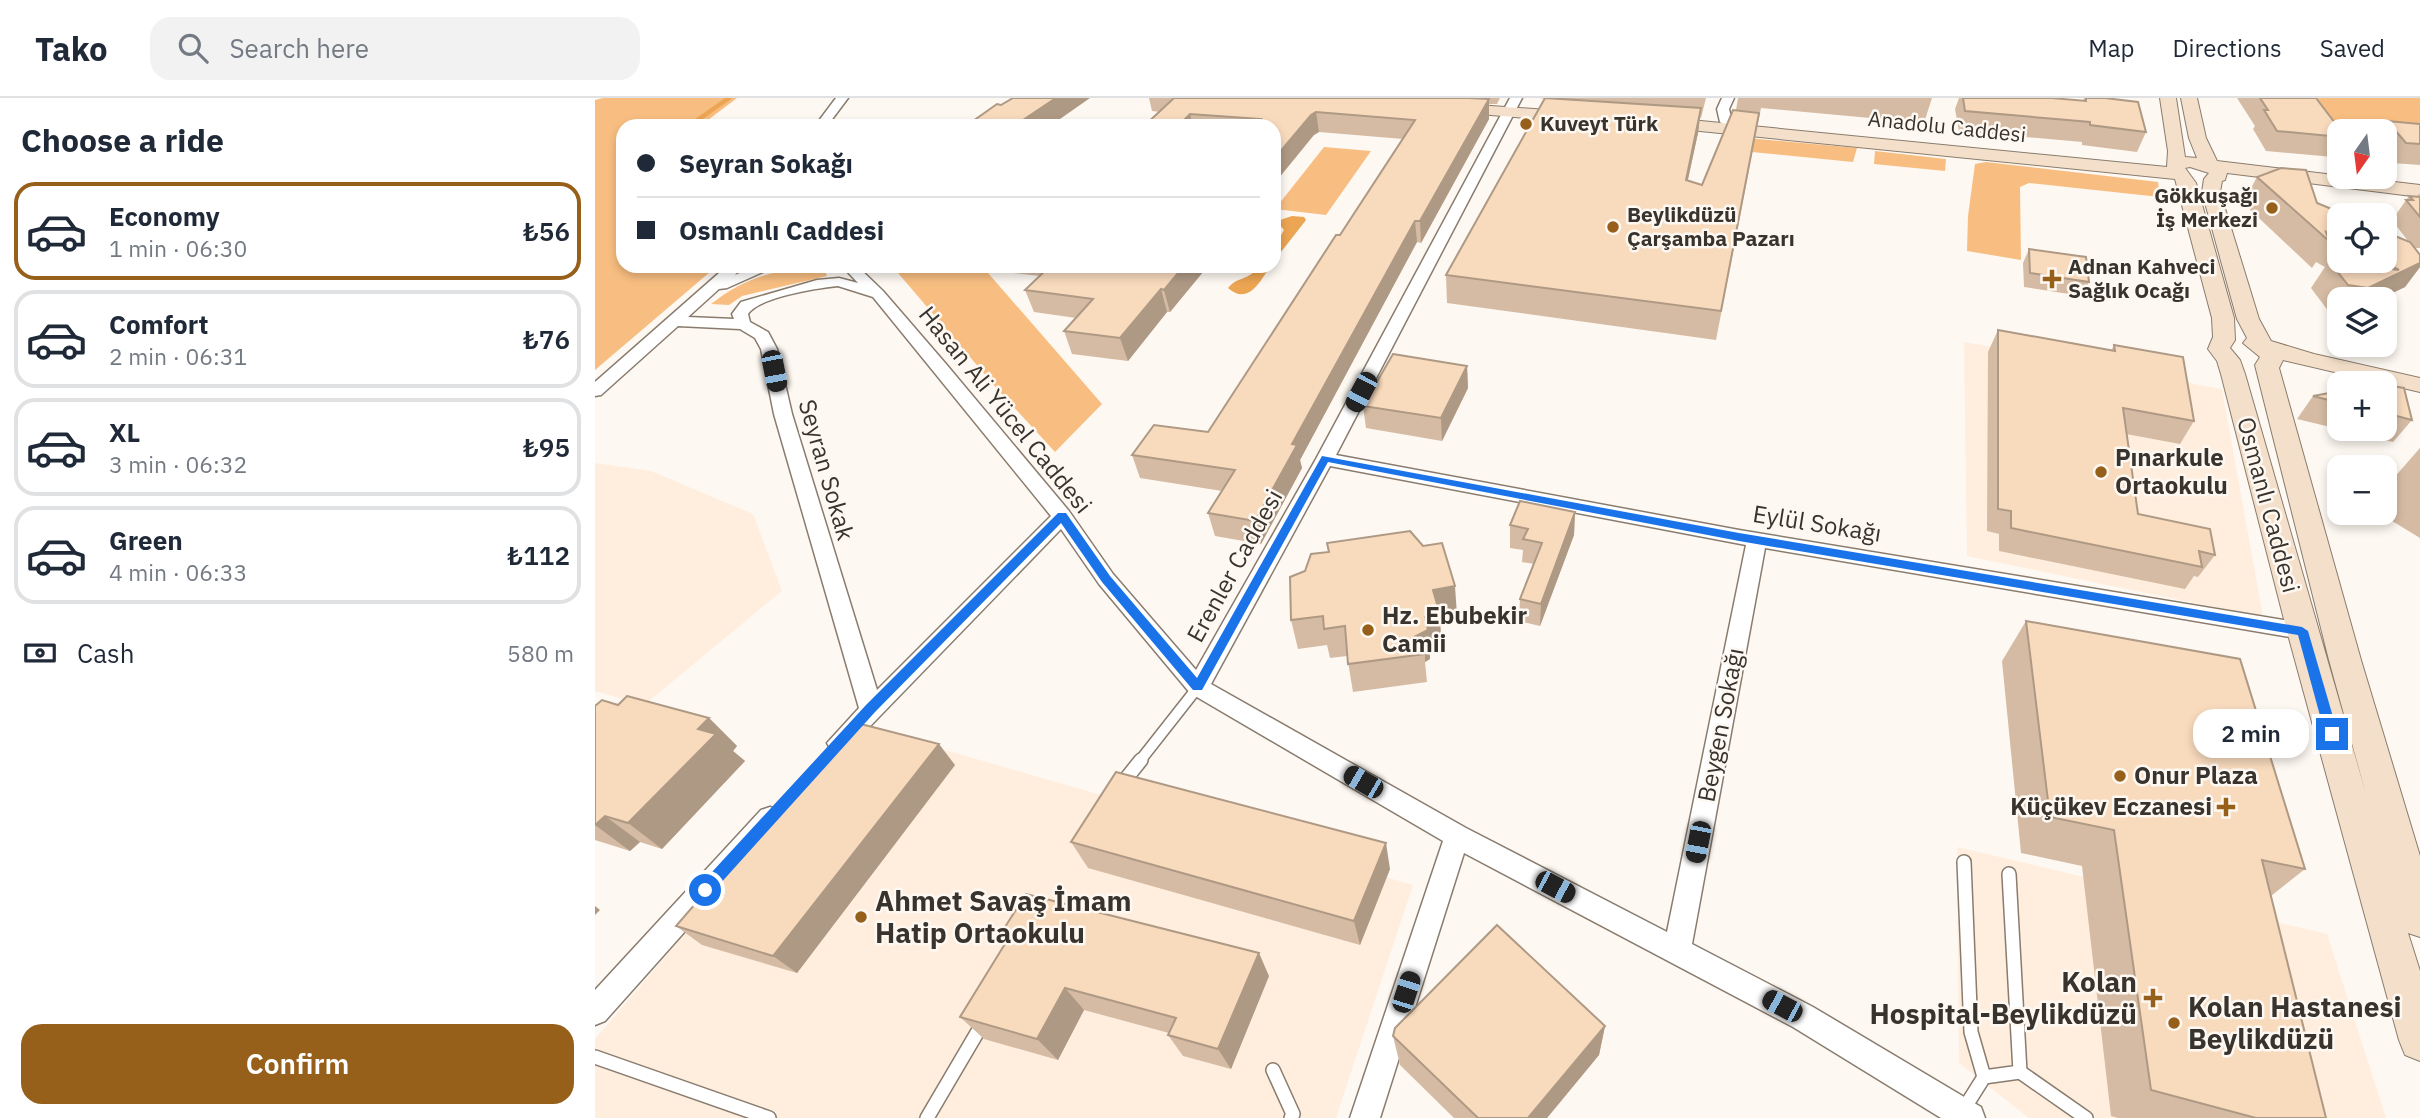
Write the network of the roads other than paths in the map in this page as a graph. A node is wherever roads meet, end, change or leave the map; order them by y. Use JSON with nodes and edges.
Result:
{"nodes":[{"id":1,"x":842,"y":98,"type":"edge"},
{"id":2,"x":1728,"y":98,"type":"edge"},
{"id":3,"x":2168,"y":98,"type":"edge"},
{"id":4,"x":2189,"y":98,"type":"edge"},
{"id":5,"x":1436,"y":105,"type":"edge"},
{"id":6,"x":1512,"y":106,"type":"edge"},
{"id":7,"x":1595,"y":116,"type":"edge"},
{"id":8,"x":826,"y":119,"type":"edge"},
{"id":9,"x":1646,"y":119,"type":"edge"},
{"id":10,"x":1726,"y":125,"type":"junction"},
{"id":11,"x":2178,"y":170,"type":"junction"},
{"id":12,"x":2213,"y":175,"type":"junction"},
{"id":13,"x":2420,"y":191,"type":"edge"},
{"id":14,"x":2420,"y":197,"type":"edge"},
{"id":15,"x":728,"y":273,"type":"edge"},
{"id":16,"x":752,"y":273,"type":"edge"},
{"id":17,"x":856,"y":273,"type":"edge"},
{"id":18,"x":707,"y":291,"type":"junction"},
{"id":19,"x":878,"y":294,"type":"junction"},
{"id":20,"x":672,"y":321,"type":"junction"},
{"id":21,"x":743,"y":324,"type":"junction"},
{"id":22,"x":2225,"y":348,"type":"junction"},
{"id":23,"x":2264,"y":356,"type":"junction"},
{"id":24,"x":2327,"y":374,"type":"edge"},
{"id":25,"x":2420,"y":385,"type":"edge"},
{"id":26,"x":595,"y":391,"type":"edge"},
{"id":27,"x":2397,"y":392,"type":"edge"},
{"id":28,"x":2420,"y":397,"type":"edge"},
{"id":29,"x":1325,"y":459,"type":"junction"},
{"id":30,"x":1062,"y":516,"type":"junction"},
{"id":31,"x":1757,"y":540,"type":"junction"},
{"id":32,"x":2302,"y":631,"type":"junction"},
{"id":33,"x":1198,"y":687,"type":"junction"},
{"id":34,"x":871,"y":709,"type":"junction"},
{"id":35,"x":825,"y":759,"type":"edge"},
{"id":36,"x":1119,"y":787,"type":"edge"},
{"id":37,"x":788,"y":799,"type":"edge"},
{"id":38,"x":1457,"y":836,"type":"junction"},
{"id":39,"x":1964,"y":862,"type":"dead end"},
{"id":40,"x":2009,"y":874,"type":"dead end"},
{"id":41,"x":2420,"y":919,"type":"edge"},
{"id":42,"x":1677,"y":951,"type":"junction"},
{"id":43,"x":994,"y":1004,"type":"edge"},
{"id":44,"x":595,"y":1011,"type":"edge"},
{"id":45,"x":2420,"y":1040,"type":"edge"},
{"id":46,"x":595,"y":1058,"type":"edge"},
{"id":47,"x":1273,"y":1070,"type":"dead end"},
{"id":48,"x":2019,"y":1072,"type":"junction"},
{"id":49,"x":1984,"y":1077,"type":"junction"},
{"id":50,"x":1966,"y":1115,"type":"edge"},
{"id":51,"x":769,"y":1118,"type":"edge"},
{"id":52,"x":927,"y":1118,"type":"edge"},
{"id":53,"x":1291,"y":1118,"type":"edge"},
{"id":54,"x":1365,"y":1118,"type":"edge"},
{"id":55,"x":2086,"y":1118,"type":"edge"}],
"edges":[{"from":1,"to":8,"type":"street"},
{"from":2,"to":10,"type":"street"},
{"from":3,"to":11,"type":"main road","name":"Osmanlı Caddesi"},
{"from":4,"to":12,"type":"main road","name":"Osmanlı Caddesi"},
{"from":5,"to":6,"type":"main road"},
{"from":6,"to":7,"type":"main road"},
{"from":6,"to":29,"type":"street","name":"Erenler Caddesi"},
{"from":9,"to":10,"type":"main road","name":"Anadolu Caddesi"},
{"from":10,"to":11,"type":"main road","name":"Anadolu Caddesi"},
{"from":11,"to":12,"type":"main road","name":"Anadolu Caddesi"},
{"from":11,"to":22,"type":"main road","name":"Osmanlı Caddesi"},
{"from":12,"to":13,"type":"main road"},
{"from":12,"to":14,"type":"main road"},
{"from":12,"to":23,"type":"main road","name":"Osmanlı Caddesi"},
{"from":15,"to":18,"type":"street"},
{"from":16,"to":18,"type":"street"},
{"from":17,"to":19,"type":"street","name":"Hasan Ali Yücel Caddesi"},
{"from":18,"to":20,"type":"street"},
{"from":19,"to":21,"type":"street"},
{"from":19,"to":30,"type":"street","name":"Hasan Ali Yücel Caddesi"},
{"from":20,"to":21,"type":"street"},
{"from":20,"to":26,"type":"street"},
{"from":21,"to":34,"type":"street","name":"Seyran Sokak"},
{"from":22,"to":23,"type":"main road"},
{"from":22,"to":32,"type":"main road","name":"Osmanlı Caddesi"},
{"from":23,"to":24,"type":"main road"},
{"from":23,"to":25,"type":"main road"},
{"from":23,"to":41,"type":"main road","name":"Osmanlı Caddesi"},
{"from":27,"to":28,"type":"main road"},
{"from":29,"to":31,"type":"street","name":"Eylül Sokağı"},
{"from":29,"to":33,"type":"street","name":"Erenler Caddesi"},
{"from":30,"to":33,"type":"street","name":"Hasan Ali Yücel Caddesi"},
{"from":30,"to":34,"type":"street"},
{"from":31,"to":32,"type":"street","name":"Eylül Sokağı"},
{"from":31,"to":42,"type":"street","name":"Beygen Sokağı"},
{"from":32,"to":45,"type":"main road","name":"Osmanlı Caddesi"},
{"from":33,"to":36,"type":"lane"},
{"from":33,"to":38,"type":"street"},
{"from":34,"to":35,"type":"street"},
{"from":37,"to":44,"type":"street"},
{"from":38,"to":42,"type":"street"},
{"from":38,"to":54,"type":"street"},
{"from":39,"to":49,"type":"lane"},
{"from":40,"to":48,"type":"lane"},
{"from":42,"to":50,"type":"street"},
{"from":43,"to":52,"type":"lane"},
{"from":46,"to":51,"type":"lane"},
{"from":47,"to":53,"type":"lane"},
{"from":48,"to":49,"type":"lane"},
{"from":48,"to":55,"type":"lane"},
{"from":49,"to":50,"type":"lane"}]}
